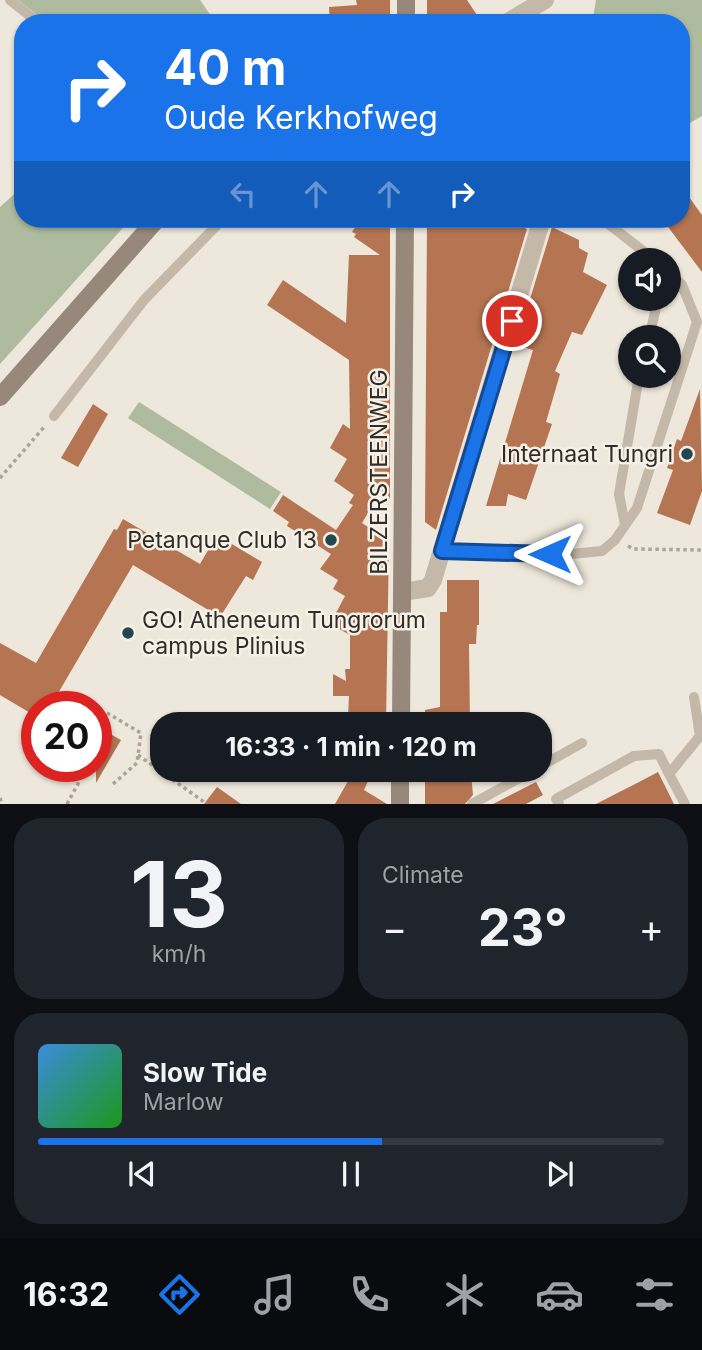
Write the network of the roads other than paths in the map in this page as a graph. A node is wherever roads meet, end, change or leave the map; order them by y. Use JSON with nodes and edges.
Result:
{"nodes":[{"id":1,"x":9,"y":0,"type":"edge"},
{"id":2,"x":545,"y":0,"type":"edge"},
{"id":3,"x":27,"y":14,"type":"edge"},
{"id":4,"x":521,"y":14,"type":"edge"},
{"id":5,"x":149,"y":228,"type":"edge"},
{"id":6,"x":214,"y":228,"type":"edge"},
{"id":7,"x":405,"y":228,"type":"edge"},
{"id":8,"x":539,"y":228,"type":"edge"},
{"id":9,"x":614,"y":228,"type":"edge"},
{"id":10,"x":639,"y":248,"type":"edge"},
{"id":11,"x":681,"y":284,"type":"edge"},
{"id":12,"x":637,"y":388,"type":"edge"},
{"id":13,"x":0,"y":397,"type":"edge"},
{"id":14,"x":54,"y":416,"type":"road end"},
{"id":15,"x":625,"y":525,"type":"junction"},
{"id":16,"x":442,"y":551,"type":"junction"},
{"id":17,"x":403,"y":592,"type":"junction"},
{"id":18,"x":694,"y":697,"type":"dead end"},
{"id":19,"x":401,"y":712,"type":"edge"},
{"id":20,"x":582,"y":743,"type":"dead end"},
{"id":21,"x":552,"y":760,"type":"edge"},
{"id":22,"x":669,"y":774,"type":"junction"},
{"id":23,"x":400,"y":782,"type":"edge"},
{"id":24,"x":512,"y":782,"type":"edge"},
{"id":25,"x":400,"y":804,"type":"edge"},
{"id":26,"x":472,"y":804,"type":"edge"},
{"id":27,"x":559,"y":804,"type":"edge"},
{"id":28,"x":685,"y":804,"type":"edge"}],
"edges":[{"from":1,"to":3,"type":"lane"},
{"from":2,"to":4,"type":"street"},
{"from":5,"to":13,"type":"main road"},
{"from":6,"to":14,"type":"lane"},
{"from":7,"to":17,"type":"main road","name":"BILZERSTEENWEG"},
{"from":8,"to":16,"type":"street"},
{"from":9,"to":10,"type":"lane"},
{"from":11,"to":15,"type":"lane"},
{"from":12,"to":15,"type":"lane"},
{"from":15,"to":16,"type":"lane"},
{"from":16,"to":17,"type":"street"},
{"from":17,"to":19,"type":"main road","name":"BILZERSTEENWEG"},
{"from":18,"to":22,"type":"lane"},
{"from":20,"to":21,"type":"lane"},
{"from":22,"to":27,"type":"lane"},
{"from":22,"to":28,"type":"lane"},
{"from":23,"to":25,"type":"main road"},
{"from":24,"to":26,"type":"lane"}]}
